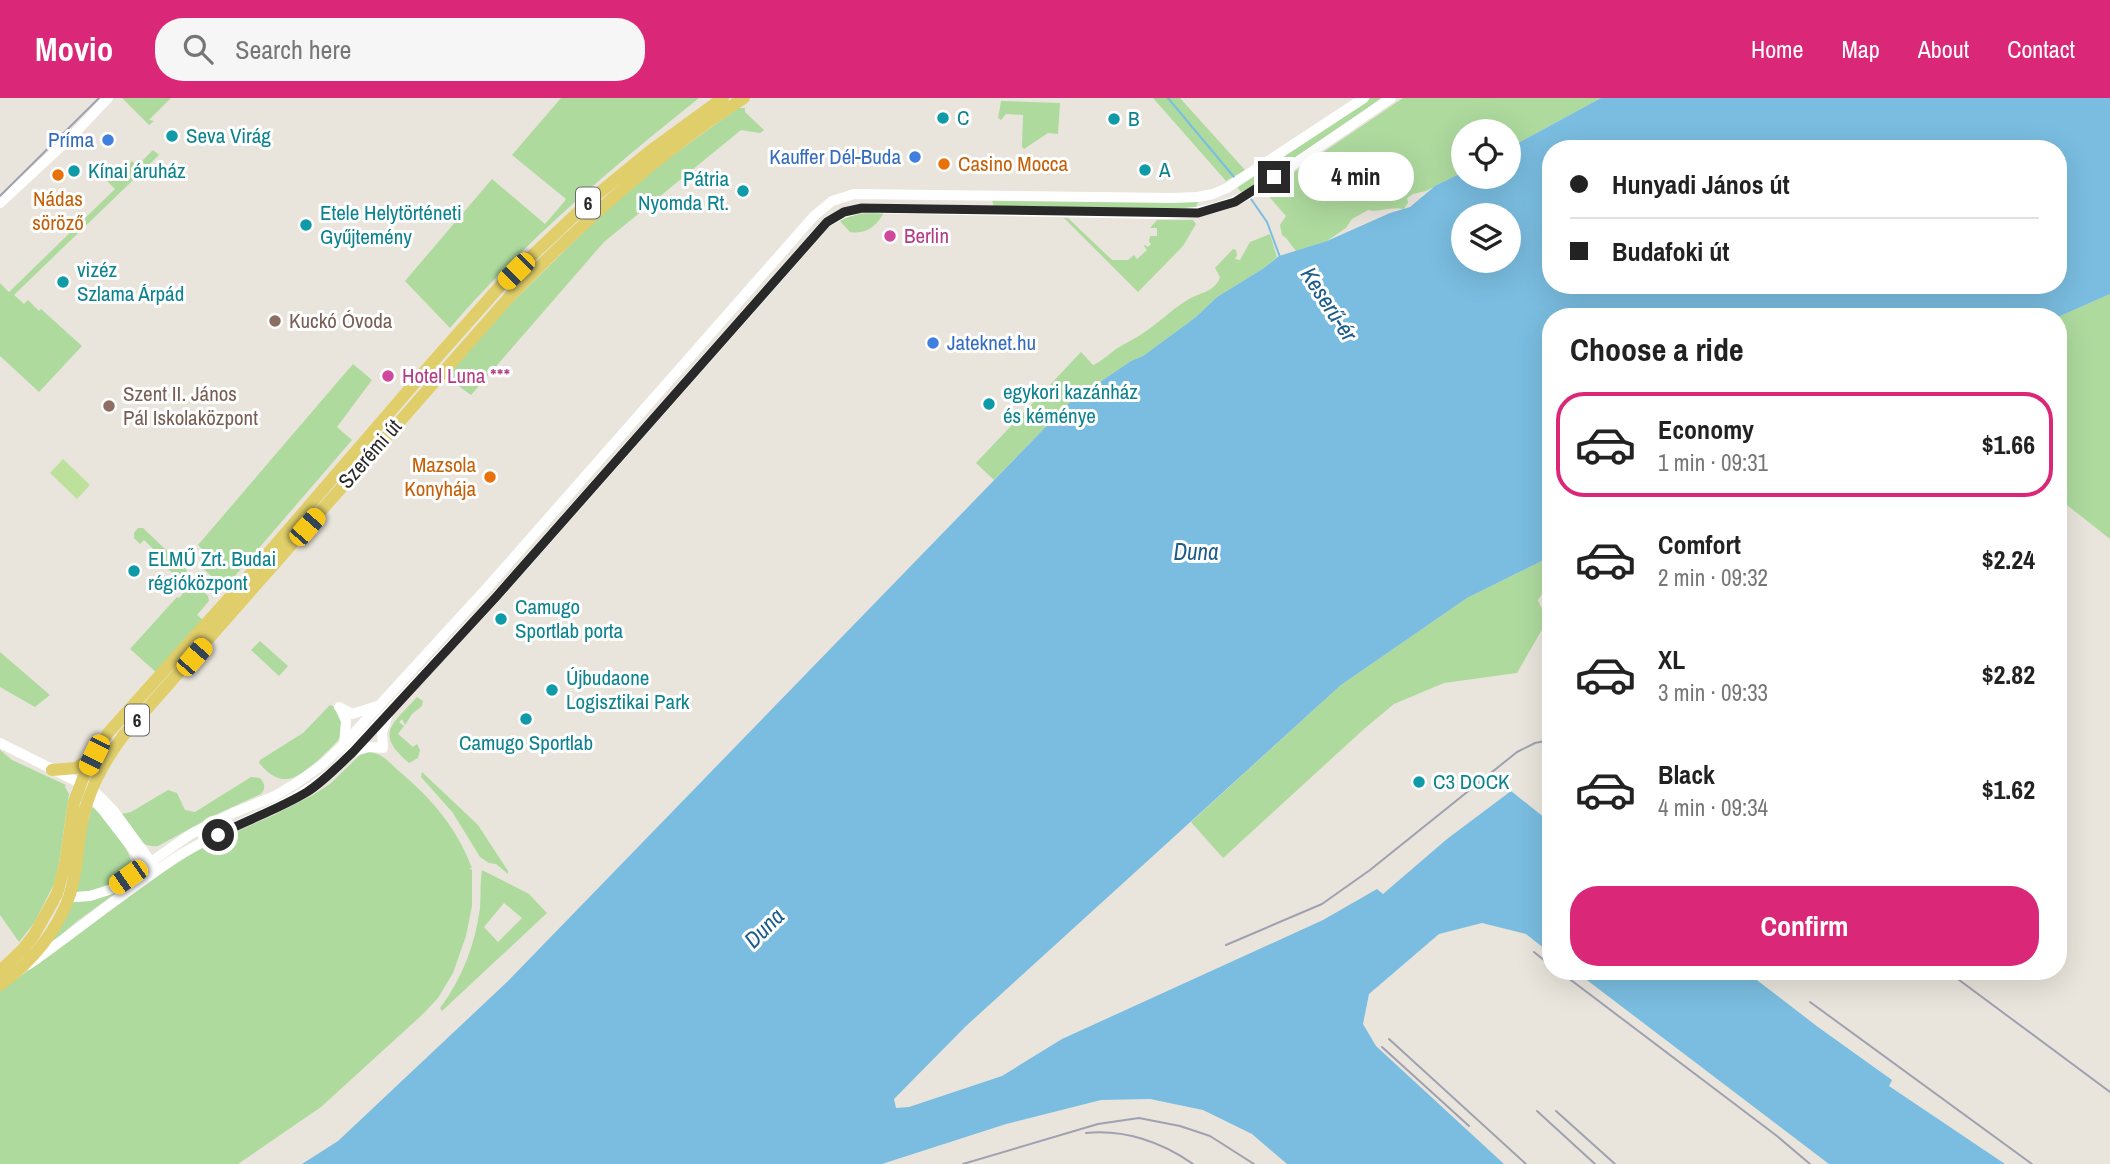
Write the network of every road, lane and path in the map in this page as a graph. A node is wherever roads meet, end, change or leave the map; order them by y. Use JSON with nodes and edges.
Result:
{"nodes":[{"id":1,"x":108,"y":98,"type":"edge"},
{"id":2,"x":723,"y":98,"type":"edge"},
{"id":3,"x":744,"y":98,"type":"edge"},
{"id":4,"x":1364,"y":98,"type":"edge"},
{"id":5,"x":1391,"y":98,"type":"edge"},
{"id":6,"x":956,"y":195,"type":"junction"},
{"id":7,"x":989,"y":195,"type":"junction"},
{"id":8,"x":835,"y":200,"type":"junction"},
{"id":9,"x":0,"y":204,"type":"edge"},
{"id":10,"x":956,"y":209,"type":"junction"},
{"id":11,"x":989,"y":210,"type":"junction"},
{"id":12,"x":827,"y":222,"type":"junction"},
{"id":13,"x":734,"y":306,"type":"junction"},
{"id":14,"x":744,"y":315,"type":"junction"},
{"id":15,"x":724,"y":317,"type":"junction"},
{"id":16,"x":734,"y":326,"type":"junction"},
{"id":17,"x":676,"y":373,"type":"junction"},
{"id":18,"x":685,"y":382,"type":"junction"},
{"id":19,"x":631,"y":423,"type":"junction"},
{"id":20,"x":627,"y":447,"type":"junction"},
{"id":21,"x":608,"y":450,"type":"junction"},
{"id":22,"x":579,"y":482,"type":"junction"},
{"id":23,"x":589,"y":491,"type":"junction"},
{"id":24,"x":486,"y":589,"type":"junction"},
{"id":25,"x":496,"y":597,"type":"junction"},
{"id":26,"x":384,"y":709,"type":"junction"},
{"id":27,"x":0,"y":743,"type":"edge"},
{"id":28,"x":348,"y":748,"type":"junction"},
{"id":29,"x":94,"y":755,"type":"junction"},
{"id":30,"x":52,"y":770,"type":"junction"},
{"id":31,"x":87,"y":790,"type":"junction"},
{"id":32,"x":138,"y":844,"type":"junction"},
{"id":33,"x":170,"y":847,"type":"junction"},
{"id":34,"x":147,"y":863,"type":"junction"},
{"id":35,"x":155,"y":872,"type":"junction"},
{"id":36,"x":69,"y":896,"type":"junction"},
{"id":37,"x":51,"y":905,"type":"junction"},
{"id":38,"x":0,"y":971,"type":"edge"},
{"id":39,"x":14,"y":975,"type":"junction"},
{"id":40,"x":0,"y":985,"type":"edge"}],
"edges":[{"from":1,"to":9,"type":"main road"},
{"from":2,"to":29,"type":"main road","name":"Szerémi út","number":"6"},
{"from":3,"to":31,"type":"main road","name":"Szerémi út","number":"6"},
{"from":4,"to":7,"type":"main road"},
{"from":5,"to":11,"type":"main road"},
{"from":6,"to":7,"type":"main road"},
{"from":6,"to":8,"type":"main road"},
{"from":6,"to":10,"type":"main road"},
{"from":7,"to":11,"type":"main road"},
{"from":8,"to":12,"type":"main road"},
{"from":8,"to":13,"type":"main road"},
{"from":10,"to":11,"type":"main road"},
{"from":10,"to":12,"type":"main road"},
{"from":12,"to":14,"type":"main road"},
{"from":13,"to":14,"type":"main road"},
{"from":13,"to":15,"type":"main road"},
{"from":14,"to":16,"type":"main road"},
{"from":15,"to":16,"type":"main road"},
{"from":15,"to":17,"type":"main road"},
{"from":16,"to":18,"type":"main road"},
{"from":17,"to":18,"type":"main road"},
{"from":17,"to":19,"type":"main road"},
{"from":18,"to":20,"type":"main road"},
{"from":19,"to":20,"type":"main road"},
{"from":19,"to":21,"type":"main road"},
{"from":20,"to":21,"type":"main road"},
{"from":20,"to":23,"type":"main road"},
{"from":21,"to":22,"type":"main road"},
{"from":22,"to":23,"type":"main road"},
{"from":22,"to":24,"type":"main road"},
{"from":23,"to":25,"type":"main road"},
{"from":24,"to":25,"type":"main road"},
{"from":24,"to":26,"type":"main road"},
{"from":25,"to":26,"type":"main road"},
{"from":26,"to":28,"type":"main road"},
{"from":26,"to":28,"type":"main road"},
{"from":26,"to":28,"type":"main road"},
{"from":27,"to":30,"type":"main road"},
{"from":28,"to":33,"type":"main road"},
{"from":28,"to":35,"type":"main road"},
{"from":29,"to":30,"type":"main road"},
{"from":29,"to":31,"type":"main road","name":"Szerémi út","number":"6"},
{"from":30,"to":31,"type":"main road"},
{"from":31,"to":32,"type":"main road"},
{"from":31,"to":34,"type":"main road"},
{"from":31,"to":36,"type":"main road","name":"Szerémi út","number":"6"},
{"from":31,"to":37,"type":"main road","name":"Szerémi út","number":"6"},
{"from":32,"to":33,"type":"main road"},
{"from":32,"to":34,"type":"main road"},
{"from":33,"to":34,"type":"main road"},
{"from":34,"to":35,"type":"main road"},
{"from":34,"to":36,"type":"main road"},
{"from":35,"to":39,"type":"main road"},
{"from":36,"to":37,"type":"main road"},
{"from":36,"to":39,"type":"main road","name":"Szerémi út","number":"6"},
{"from":37,"to":38,"type":"main road","number":"6"},
{"from":39,"to":40,"type":"main road","number":"6"}]}
